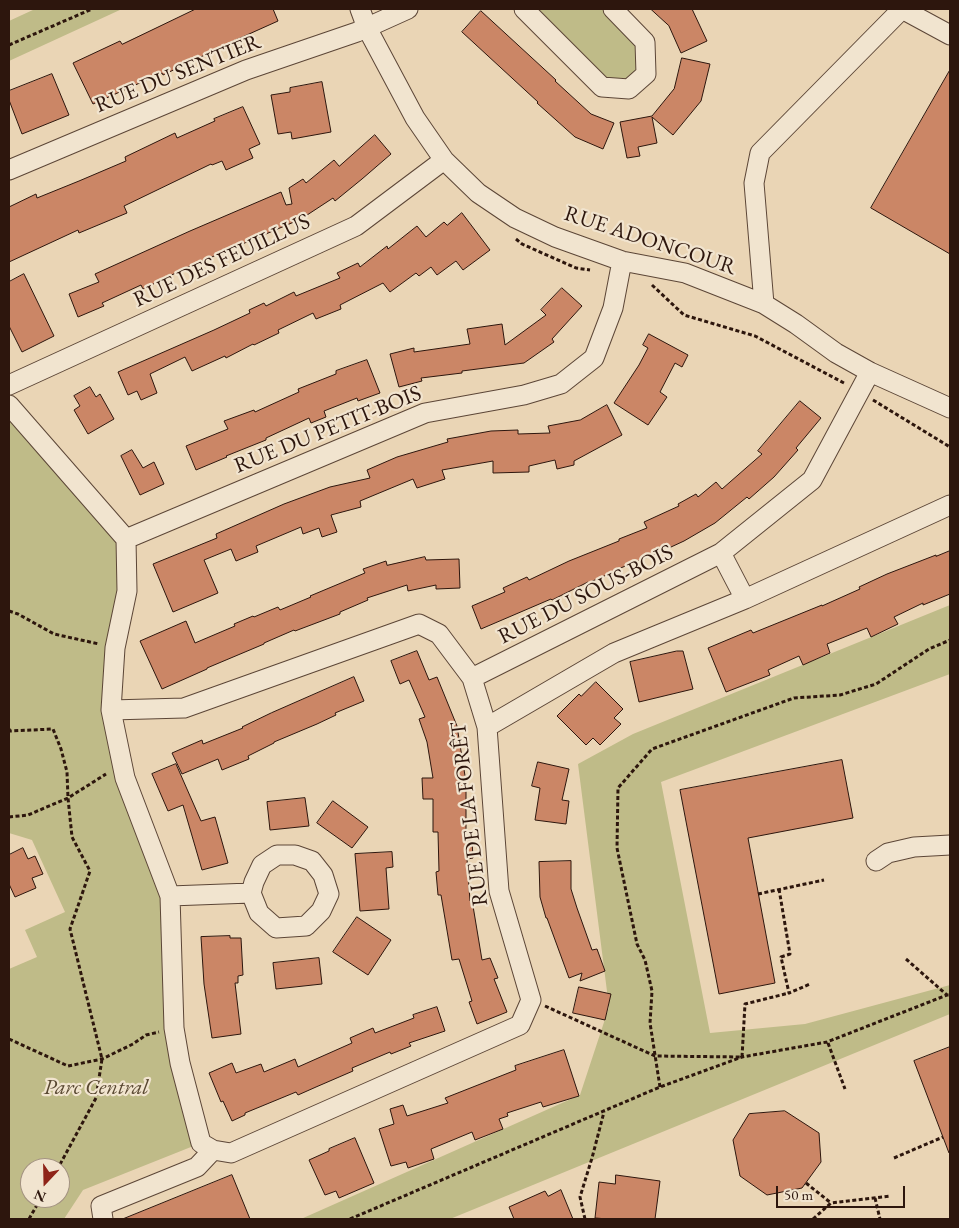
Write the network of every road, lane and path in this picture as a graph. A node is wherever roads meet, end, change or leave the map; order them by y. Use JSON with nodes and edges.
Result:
{"nodes":[{"id":1,"x":78,"y":9,"type":"edge"},
{"id":2,"x":92,"y":9,"type":"edge"},
{"id":3,"x":360,"y":9,"type":"edge"},
{"id":4,"x":408,"y":9,"type":"edge"},
{"id":5,"x":524,"y":9,"type":"edge"},
{"id":6,"x":612,"y":9,"type":"edge"},
{"id":7,"x":902,"y":9,"type":"edge"},
{"id":8,"x":80,"y":14,"type":"junction"},
{"id":9,"x":367,"y":28,"type":"junction"},
{"id":10,"x":950,"y":35,"type":"edge"},
{"id":11,"x":9,"y":45,"type":"edge"},
{"id":12,"x":444,"y":160,"type":"junction"},
{"id":13,"x":9,"y":170,"type":"edge"},
{"id":14,"x":622,"y":261,"type":"junction"},
{"id":15,"x":764,"y":304,"type":"junction"},
{"id":16,"x":870,"y":372,"type":"junction"},
{"id":17,"x":9,"y":385,"type":"edge"},
{"id":18,"x":9,"y":405,"type":"edge"},
{"id":19,"x":950,"y":408,"type":"edge"},
{"id":20,"x":950,"y":505,"type":"edge"},
{"id":21,"x":126,"y":539,"type":"junction"},
{"id":22,"x":721,"y":553,"type":"junction"},
{"id":23,"x":745,"y":599,"type":"junction"},
{"id":24,"x":9,"y":610,"type":"edge"},
{"id":25,"x":950,"y":640,"type":"edge"},
{"id":26,"x":115,"y":648,"type":"junction"},
{"id":27,"x":472,"y":678,"type":"junction"},
{"id":28,"x":111,"y":710,"type":"junction"},
{"id":29,"x":488,"y":727,"type":"junction"},
{"id":30,"x":9,"y":729,"type":"edge"},
{"id":31,"x":122,"y":764,"type":"junction"},
{"id":32,"x":68,"y":798,"type":"junction"},
{"id":33,"x":9,"y":817,"type":"edge"},
{"id":34,"x":950,"y":845,"type":"edge"},
{"id":35,"x":876,"y":861,"type":"dead end"},
{"id":36,"x":824,"y":880,"type":"dead end"},
{"id":37,"x":779,"y":889,"type":"junction"},
{"id":38,"x":251,"y":893,"type":"junction"},
{"id":39,"x":758,"y":894,"type":"dead end"},
{"id":40,"x":170,"y":896,"type":"junction"},
{"id":41,"x":906,"y":959,"type":"dead end"},
{"id":42,"x":810,"y":984,"type":"dead end"},
{"id":43,"x":789,"y":993,"type":"junction"},
{"id":44,"x":949,"y":995,"type":"edge"},
{"id":45,"x":531,"y":1000,"type":"junction"},
{"id":46,"x":174,"y":1028,"type":"junction"},
{"id":47,"x":9,"y":1039,"type":"edge"},
{"id":48,"x":827,"y":1042,"type":"junction"},
{"id":49,"x":655,"y":1056,"type":"junction"},
{"id":50,"x":742,"y":1058,"type":"junction"},
{"id":51,"x":102,"y":1059,"type":"junction"},
{"id":52,"x":660,"y":1087,"type":"junction"},
{"id":53,"x":845,"y":1089,"type":"dead end"},
{"id":54,"x":604,"y":1111,"type":"junction"},
{"id":55,"x":943,"y":1137,"type":"dead end"},
{"id":56,"x":222,"y":1151,"type":"junction"},
{"id":57,"x":63,"y":1158,"type":"edge"},
{"id":58,"x":894,"y":1158,"type":"dead end"},
{"id":59,"x":806,"y":1183,"type":"dead end"},
{"id":60,"x":890,"y":1196,"type":"dead end"},
{"id":61,"x":875,"y":1198,"type":"junction"},
{"id":62,"x":831,"y":1203,"type":"junction"},
{"id":63,"x":35,"y":1208,"type":"edge"},
{"id":64,"x":29,"y":1219,"type":"edge"},
{"id":65,"x":103,"y":1219,"type":"edge"},
{"id":66,"x":350,"y":1219,"type":"edge"},
{"id":67,"x":585,"y":1219,"type":"edge"},
{"id":68,"x":813,"y":1219,"type":"edge"},
{"id":69,"x":880,"y":1219,"type":"edge"}],
"edges":[{"from":1,"to":8,"type":"path"},
{"from":2,"to":8,"type":"path"},
{"from":3,"to":9,"type":"street","name":"RUE ADONCOUR"},
{"from":4,"to":9,"type":"street","name":"RUE DU SENTIER"},
{"from":5,"to":6,"type":"street"},
{"from":7,"to":10,"type":"street"},
{"from":7,"to":15,"type":"street"},
{"from":8,"to":11,"type":"path"},
{"from":9,"to":12,"type":"street","name":"RUE ADONCOUR"},
{"from":9,"to":13,"type":"street","name":"RUE DU SENTIER"},
{"from":12,"to":14,"type":"street","name":"RUE ADONCOUR"},
{"from":12,"to":17,"type":"street","name":"RUE DES FEUILLUS"},
{"from":14,"to":15,"type":"street","name":"RUE ADONCOUR"},
{"from":14,"to":21,"type":"street","name":"RUE DU PETIT-BOIS"},
{"from":15,"to":16,"type":"street","name":"RUE ADONCOUR"},
{"from":16,"to":19,"type":"street","name":"RUE ADONCOUR"},
{"from":16,"to":22,"type":"street","name":"RUE DU SOUS-BOIS"},
{"from":18,"to":21,"type":"street"},
{"from":20,"to":23,"type":"street"},
{"from":21,"to":26,"type":"street"},
{"from":22,"to":23,"type":"street"},
{"from":22,"to":27,"type":"street","name":"RUE DU SOUS-BOIS"},
{"from":23,"to":29,"type":"street"},
{"from":24,"to":26,"type":"path"},
{"from":25,"to":49,"type":"path"},
{"from":26,"to":28,"type":"street"},
{"from":27,"to":28,"type":"street","name":"RUE DE LA FORÊT"},
{"from":27,"to":29,"type":"street","name":"RUE DE LA FORÊT"},
{"from":28,"to":31,"type":"street"},
{"from":29,"to":45,"type":"street","name":"RUE DE LA FORÊT"},
{"from":30,"to":32,"type":"path"},
{"from":31,"to":32,"type":"path"},
{"from":31,"to":40,"type":"street"},
{"from":32,"to":33,"type":"path"},
{"from":32,"to":51,"type":"path"},
{"from":34,"to":35,"type":"street"},
{"from":36,"to":37,"type":"path"},
{"from":37,"to":39,"type":"path"},
{"from":37,"to":43,"type":"path"},
{"from":38,"to":38,"type":"street"},
{"from":38,"to":40,"type":"street"},
{"from":40,"to":46,"type":"street"},
{"from":41,"to":44,"type":"path"},
{"from":42,"to":43,"type":"path"},
{"from":43,"to":50,"type":"path"},
{"from":44,"to":48,"type":"path"},
{"from":45,"to":49,"type":"path"},
{"from":45,"to":56,"type":"street"},
{"from":46,"to":51,"type":"path"},
{"from":46,"to":56,"type":"street"},
{"from":47,"to":51,"type":"path"},
{"from":48,"to":50,"type":"path"},
{"from":48,"to":53,"type":"path"},
{"from":49,"to":50,"type":"path"},
{"from":49,"to":52,"type":"path"},
{"from":50,"to":52,"type":"path"},
{"from":51,"to":57,"type":"path"},
{"from":52,"to":54,"type":"path"},
{"from":54,"to":66,"type":"path"},
{"from":54,"to":67,"type":"path"},
{"from":55,"to":58,"type":"path"},
{"from":56,"to":65,"type":"street"},
{"from":59,"to":62,"type":"path"},
{"from":60,"to":61,"type":"path"},
{"from":61,"to":62,"type":"path"},
{"from":61,"to":69,"type":"path"},
{"from":62,"to":68,"type":"path"},
{"from":63,"to":64,"type":"path"}]}
